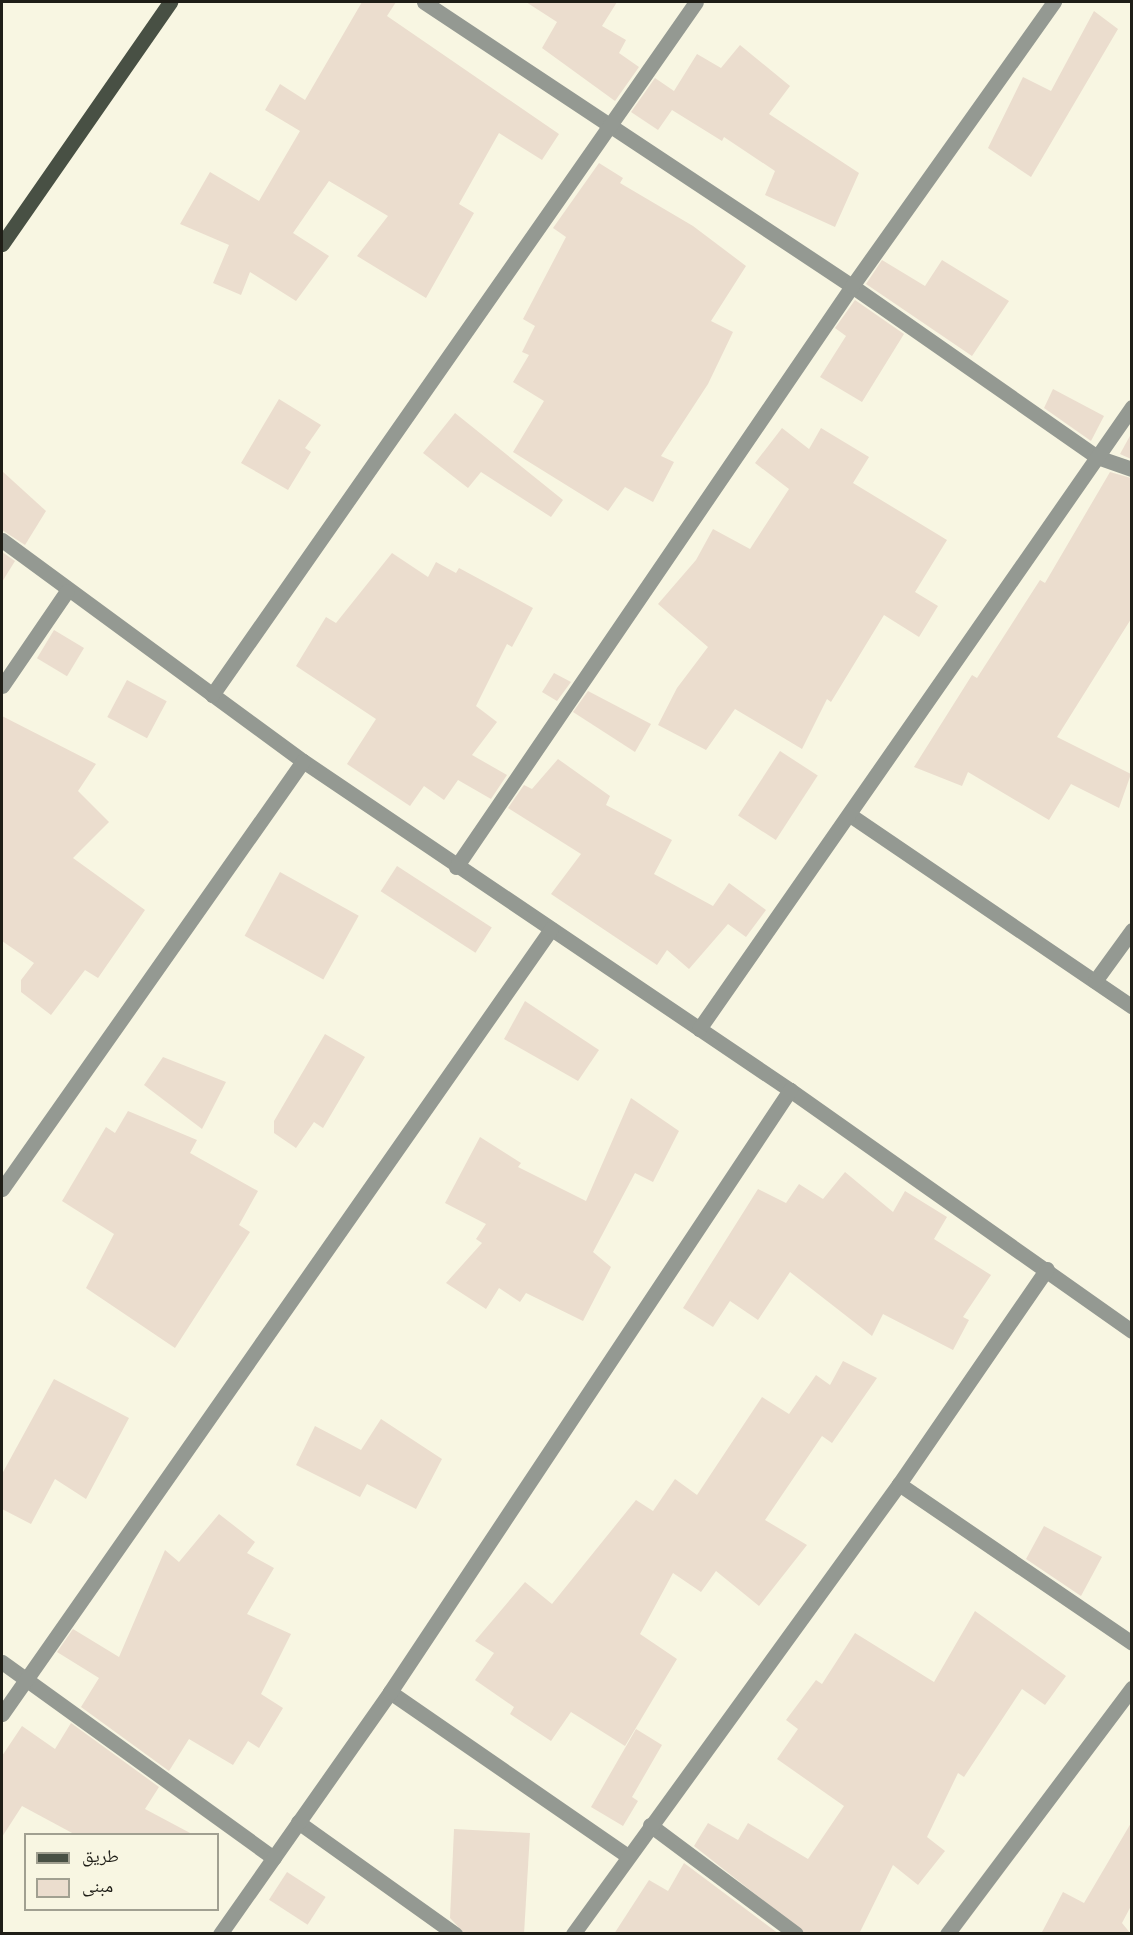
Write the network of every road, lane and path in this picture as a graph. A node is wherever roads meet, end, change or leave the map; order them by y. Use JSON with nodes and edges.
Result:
{"nodes":[{"id":1,"x":170,"y":2,"type":"edge"},
{"id":2,"x":424,"y":2,"type":"edge"},
{"id":3,"x":696,"y":2,"type":"edge"},
{"id":4,"x":1054,"y":2,"type":"edge"},
{"id":5,"x":611,"y":123,"type":"junction"},
{"id":6,"x":2,"y":244,"type":"edge"},
{"id":7,"x":852,"y":286,"type":"junction"},
{"id":8,"x":1131,"y":407,"type":"edge"},
{"id":9,"x":1097,"y":457,"type":"junction"},
{"id":10,"x":1131,"y":469,"type":"edge"},
{"id":11,"x":2,"y":540,"type":"edge"},
{"id":12,"x":67,"y":591,"type":"junction"},
{"id":13,"x":2,"y":686,"type":"edge"},
{"id":14,"x":212,"y":695,"type":"junction"},
{"id":15,"x":303,"y":761,"type":"junction"},
{"id":16,"x":850,"y":815,"type":"junction"},
{"id":17,"x":456,"y":867,"type":"junction"},
{"id":18,"x":551,"y":929,"type":"junction"},
{"id":19,"x":1131,"y":930,"type":"edge"},
{"id":20,"x":1095,"y":981,"type":"junction"},
{"id":21,"x":1131,"y":1007,"type":"edge"},
{"id":22,"x":699,"y":1029,"type":"junction"},
{"id":23,"x":790,"y":1090,"type":"junction"},
{"id":24,"x":2,"y":1189,"type":"edge"},
{"id":25,"x":1047,"y":1269,"type":"junction"},
{"id":26,"x":1131,"y":1331,"type":"edge"},
{"id":27,"x":899,"y":1484,"type":"junction"},
{"id":28,"x":1131,"y":1643,"type":"edge"},
{"id":29,"x":2,"y":1662,"type":"edge"},
{"id":30,"x":25,"y":1678,"type":"junction"},
{"id":31,"x":1131,"y":1688,"type":"edge"},
{"id":32,"x":390,"y":1692,"type":"junction"},
{"id":33,"x":2,"y":1714,"type":"edge"},
{"id":34,"x":298,"y":1822,"type":"junction"},
{"id":35,"x":650,"y":1825,"type":"junction"},
{"id":36,"x":628,"y":1856,"type":"junction"},
{"id":37,"x":274,"y":1858,"type":"junction"},
{"id":38,"x":220,"y":1934,"type":"edge"},
{"id":39,"x":455,"y":1934,"type":"edge"},
{"id":40,"x":573,"y":1934,"type":"edge"},
{"id":41,"x":796,"y":1934,"type":"edge"},
{"id":42,"x":947,"y":1934,"type":"edge"}],
"edges":[{"from":1,"to":6,"type":"main road"},
{"from":2,"to":5,"type":"street"},
{"from":3,"to":5,"type":"street"},
{"from":4,"to":7,"type":"street"},
{"from":5,"to":7,"type":"street"},
{"from":5,"to":14,"type":"street"},
{"from":7,"to":9,"type":"street"},
{"from":7,"to":17,"type":"street"},
{"from":8,"to":9,"type":"street"},
{"from":9,"to":10,"type":"street"},
{"from":9,"to":16,"type":"street"},
{"from":11,"to":12,"type":"street"},
{"from":12,"to":13,"type":"street"},
{"from":12,"to":14,"type":"street"},
{"from":14,"to":15,"type":"street"},
{"from":15,"to":17,"type":"street"},
{"from":15,"to":24,"type":"street"},
{"from":16,"to":20,"type":"street"},
{"from":16,"to":22,"type":"street"},
{"from":17,"to":18,"type":"street"},
{"from":18,"to":22,"type":"street"},
{"from":18,"to":30,"type":"street"},
{"from":19,"to":20,"type":"street"},
{"from":20,"to":21,"type":"street"},
{"from":22,"to":23,"type":"street"},
{"from":23,"to":25,"type":"street"},
{"from":23,"to":32,"type":"street"},
{"from":25,"to":26,"type":"street"},
{"from":25,"to":27,"type":"street"},
{"from":27,"to":28,"type":"street"},
{"from":27,"to":35,"type":"street"},
{"from":29,"to":30,"type":"street"},
{"from":30,"to":33,"type":"street"},
{"from":30,"to":37,"type":"street"},
{"from":31,"to":42,"type":"street"},
{"from":32,"to":34,"type":"street"},
{"from":32,"to":36,"type":"street"},
{"from":34,"to":37,"type":"street"},
{"from":34,"to":39,"type":"street"},
{"from":35,"to":36,"type":"street"},
{"from":35,"to":41,"type":"street"},
{"from":36,"to":40,"type":"street"},
{"from":37,"to":38,"type":"street"}]}
